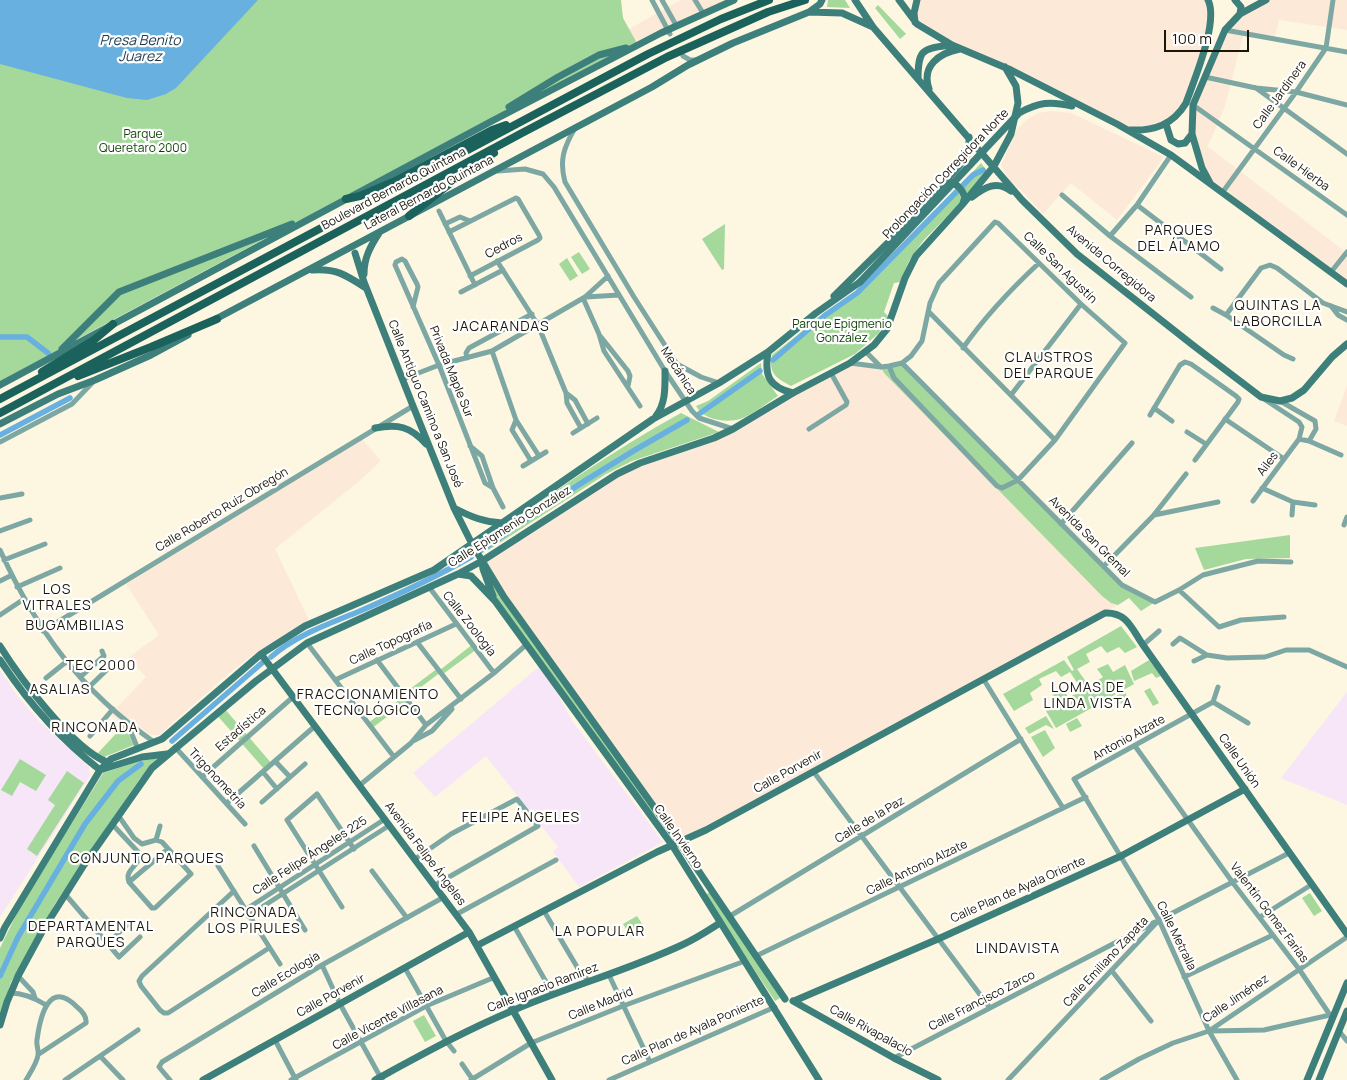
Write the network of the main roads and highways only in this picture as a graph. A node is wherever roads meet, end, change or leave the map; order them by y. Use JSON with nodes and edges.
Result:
{"nodes":[{"id":1,"x":769,"y":0,"type":"edge"},
{"id":2,"x":805,"y":0,"type":"edge"},
{"id":3,"x":534,"y":114,"type":"junction"},
{"id":4,"x":522,"y":133,"type":"junction"},
{"id":5,"x":346,"y":199,"type":"road end"},
{"id":6,"x":409,"y":216,"type":"road end"},
{"id":7,"x":217,"y":319,"type":"road end"},
{"id":8,"x":113,"y":324,"type":"road end"},
{"id":9,"x":59,"y":359,"type":"junction"},
{"id":10,"x":72,"y":376,"type":"junction"},
{"id":11,"x":0,"y":399,"type":"edge"},
{"id":12,"x":0,"y":413,"type":"edge"}],
"edges":[{"from":1,"to":3,"type":"main road","name":"Boulevard Bernardo Quintana"},
{"from":2,"to":4,"type":"main road","name":"Boulevard Bernardo Quintana"},
{"from":3,"to":5,"type":"main road"},
{"from":3,"to":9,"type":"main road","name":"Boulevard Bernardo Quintana"},
{"from":4,"to":6,"type":"main road"},
{"from":4,"to":10,"type":"main road","name":"Boulevard Bernardo Quintana"},
{"from":7,"to":10,"type":"main road"},
{"from":8,"to":9,"type":"main road"},
{"from":9,"to":11,"type":"main road"},
{"from":10,"to":12,"type":"main road","name":"Boulevard Bernardo Quintana"}]}
